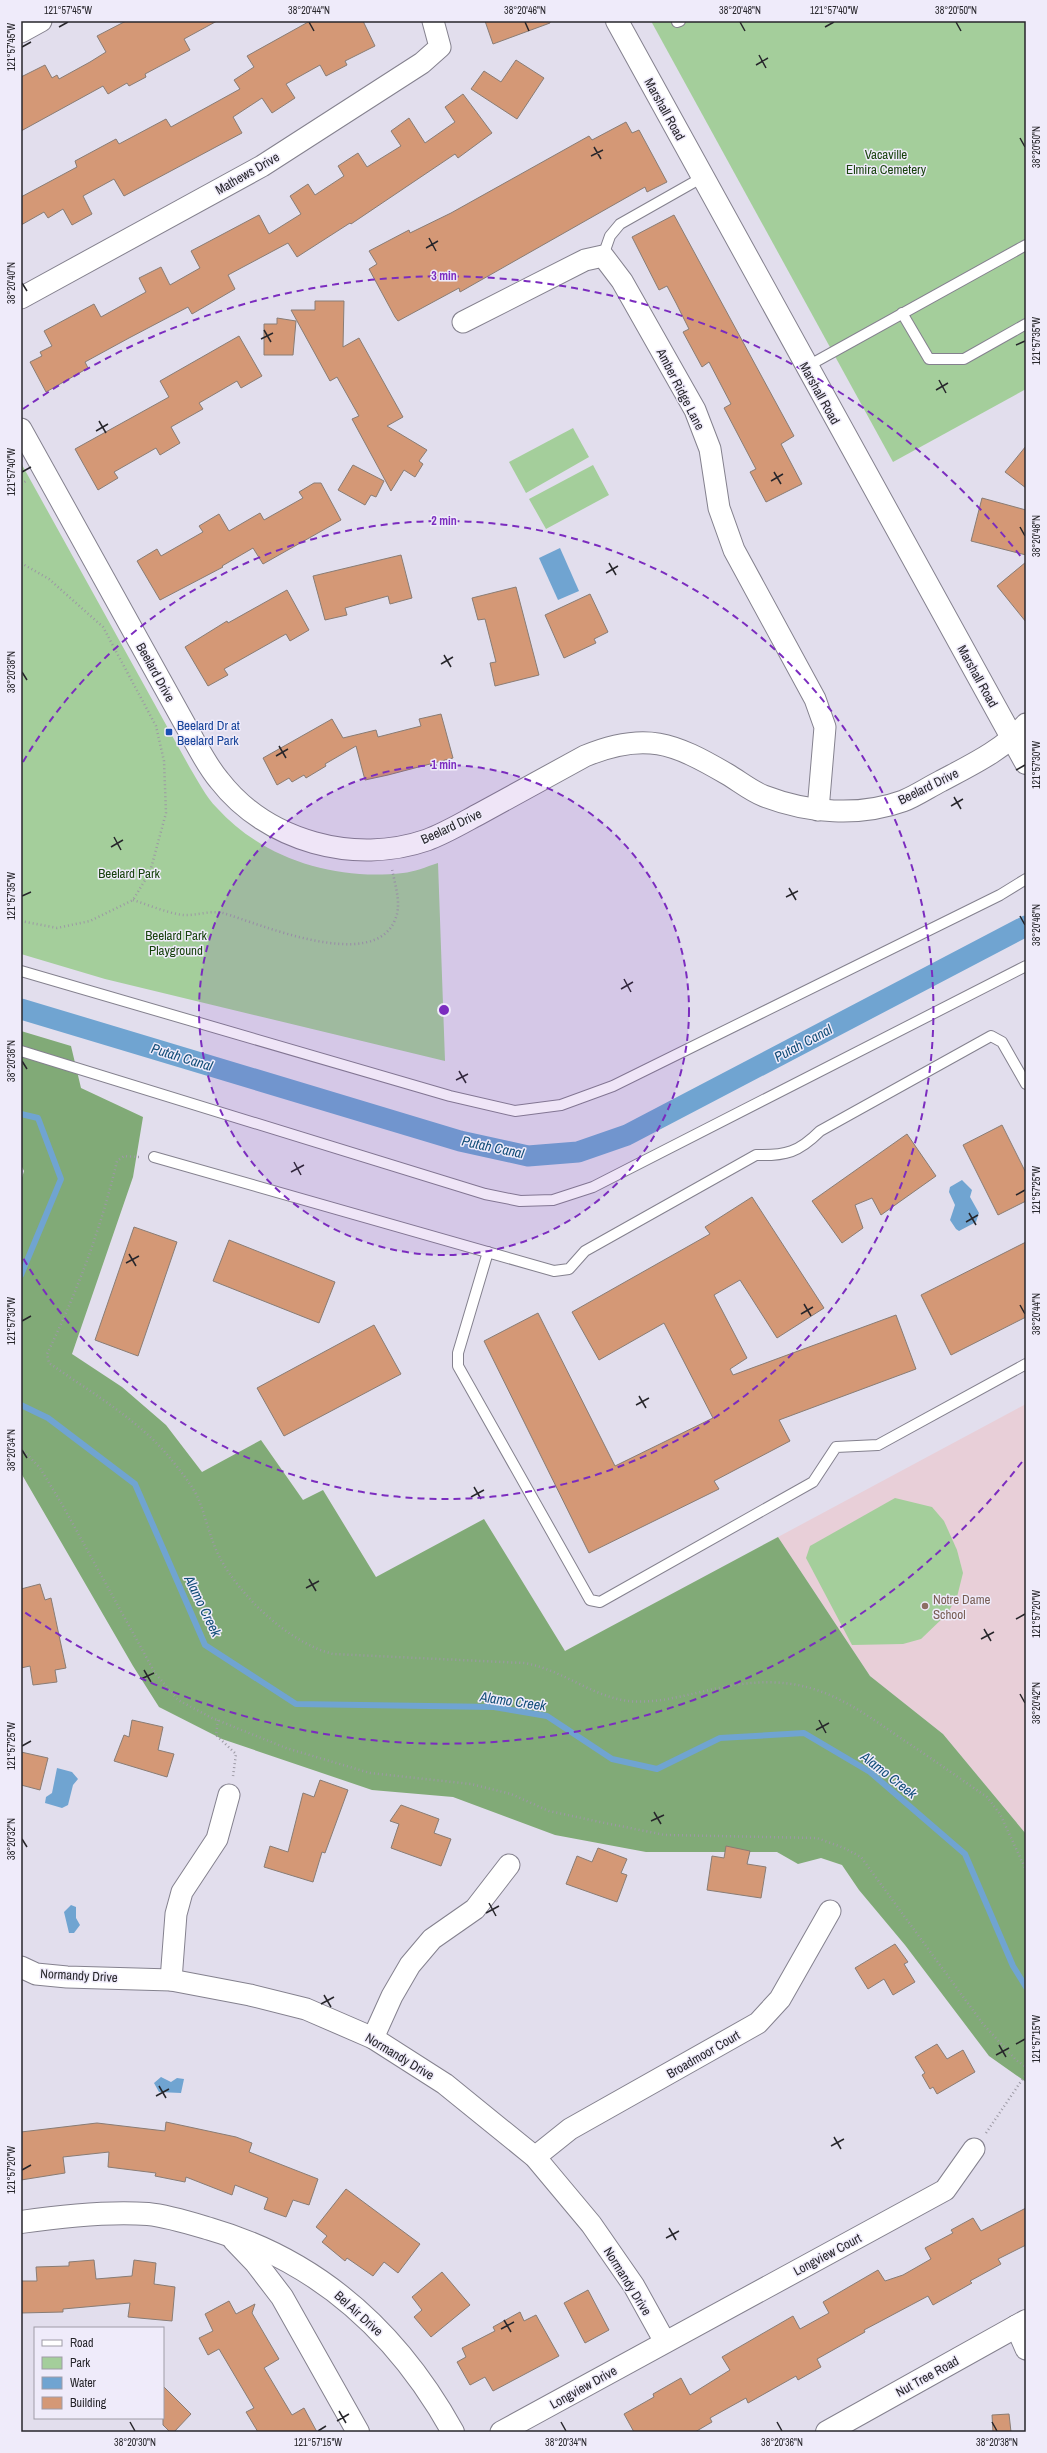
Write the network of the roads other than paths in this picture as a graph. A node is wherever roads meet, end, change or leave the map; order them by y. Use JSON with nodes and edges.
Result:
{"nodes":[{"id":1,"x":41,"y":21,"type":"edge"},
{"id":2,"x":433,"y":21,"type":"edge"},
{"id":3,"x":617,"y":21,"type":"edge"},
{"id":4,"x":21,"y":32,"type":"edge"},
{"id":5,"x":703,"y":177,"type":"junction"},
{"id":6,"x":1026,"y":245,"type":"edge"},
{"id":7,"x":603,"y":256,"type":"junction"},
{"id":8,"x":21,"y":298,"type":"edge"},
{"id":9,"x":902,"y":313,"type":"junction"},
{"id":10,"x":463,"y":322,"type":"dead end"},
{"id":11,"x":1026,"y":324,"type":"edge"},
{"id":12,"x":806,"y":367,"type":"junction"},
{"id":13,"x":21,"y":429,"type":"edge"},
{"id":14,"x":1022,"y":734,"type":"edge"},
{"id":15,"x":1026,"y":764,"type":"edge"},
{"id":16,"x":818,"y":810,"type":"junction"},
{"id":17,"x":1026,"y":880,"type":"edge"},
{"id":18,"x":1026,"y":966,"type":"edge"},
{"id":19,"x":21,"y":971,"type":"edge"},
{"id":20,"x":21,"y":1051,"type":"edge"},
{"id":21,"x":1026,"y":1084,"type":"edge"},
{"id":22,"x":154,"y":1157,"type":"road end"},
{"id":23,"x":488,"y":1252,"type":"junction"},
{"id":24,"x":1026,"y":1364,"type":"edge"},
{"id":25,"x":229,"y":1795,"type":"road end"},
{"id":26,"x":510,"y":1865,"type":"dead end"},
{"id":27,"x":830,"y":1910,"type":"dead end"},
{"id":28,"x":21,"y":1967,"type":"edge"},
{"id":29,"x":171,"y":1980,"type":"junction"},
{"id":30,"x":373,"y":2038,"type":"junction"},
{"id":31,"x":974,"y":2149,"type":"road end"},
{"id":32,"x":535,"y":2157,"type":"junction"},
{"id":33,"x":21,"y":2222,"type":"edge"},
{"id":34,"x":229,"y":2234,"type":"junction"},
{"id":35,"x":1021,"y":2323,"type":"edge"},
{"id":36,"x":665,"y":2342,"type":"junction"},
{"id":37,"x":1026,"y":2349,"type":"edge"},
{"id":38,"x":358,"y":2432,"type":"edge"},
{"id":39,"x":453,"y":2432,"type":"edge"},
{"id":40,"x":501,"y":2432,"type":"edge"},
{"id":41,"x":827,"y":2432,"type":"edge"}],
"edges":[{"from":1,"to":4,"type":"street"},
{"from":2,"to":8,"type":"street","name":"Mathews Drive"},
{"from":3,"to":5,"type":"street","name":"Marshall Road"},
{"from":5,"to":7,"type":"lane"},
{"from":5,"to":12,"type":"street","name":"Marshall Road"},
{"from":6,"to":9,"type":"lane"},
{"from":7,"to":10,"type":"street"},
{"from":7,"to":16,"type":"street","name":"Amber Ridge Lane"},
{"from":9,"to":11,"type":"lane"},
{"from":9,"to":12,"type":"lane"},
{"from":12,"to":14,"type":"street","name":"Marshall Road"},
{"from":13,"to":16,"type":"street","name":"Beelard Drive"},
{"from":14,"to":15,"type":"street","name":"Marshall Road"},
{"from":14,"to":16,"type":"street","name":"Beelard Drive"},
{"from":17,"to":19,"type":"lane"},
{"from":18,"to":20,"type":"lane"},
{"from":21,"to":23,"type":"lane"},
{"from":22,"to":23,"type":"lane"},
{"from":23,"to":24,"type":"lane"},
{"from":25,"to":29,"type":"street"},
{"from":26,"to":30,"type":"street"},
{"from":27,"to":32,"type":"street","name":"Broadmoor Court"},
{"from":28,"to":29,"type":"street","name":"Normandy Drive"},
{"from":29,"to":30,"type":"street","name":"Normandy Drive"},
{"from":30,"to":32,"type":"street","name":"Normandy Drive"},
{"from":31,"to":36,"type":"street","name":"Longview Court"},
{"from":32,"to":36,"type":"street","name":"Normandy Drive"},
{"from":33,"to":34,"type":"street","name":"Bel Air Drive"},
{"from":34,"to":38,"type":"street"},
{"from":34,"to":39,"type":"street","name":"Bel Air Drive"},
{"from":35,"to":37,"type":"street"},
{"from":35,"to":41,"type":"street","name":"Nut Tree Road"},
{"from":36,"to":40,"type":"street","name":"Longview Drive"}]}
